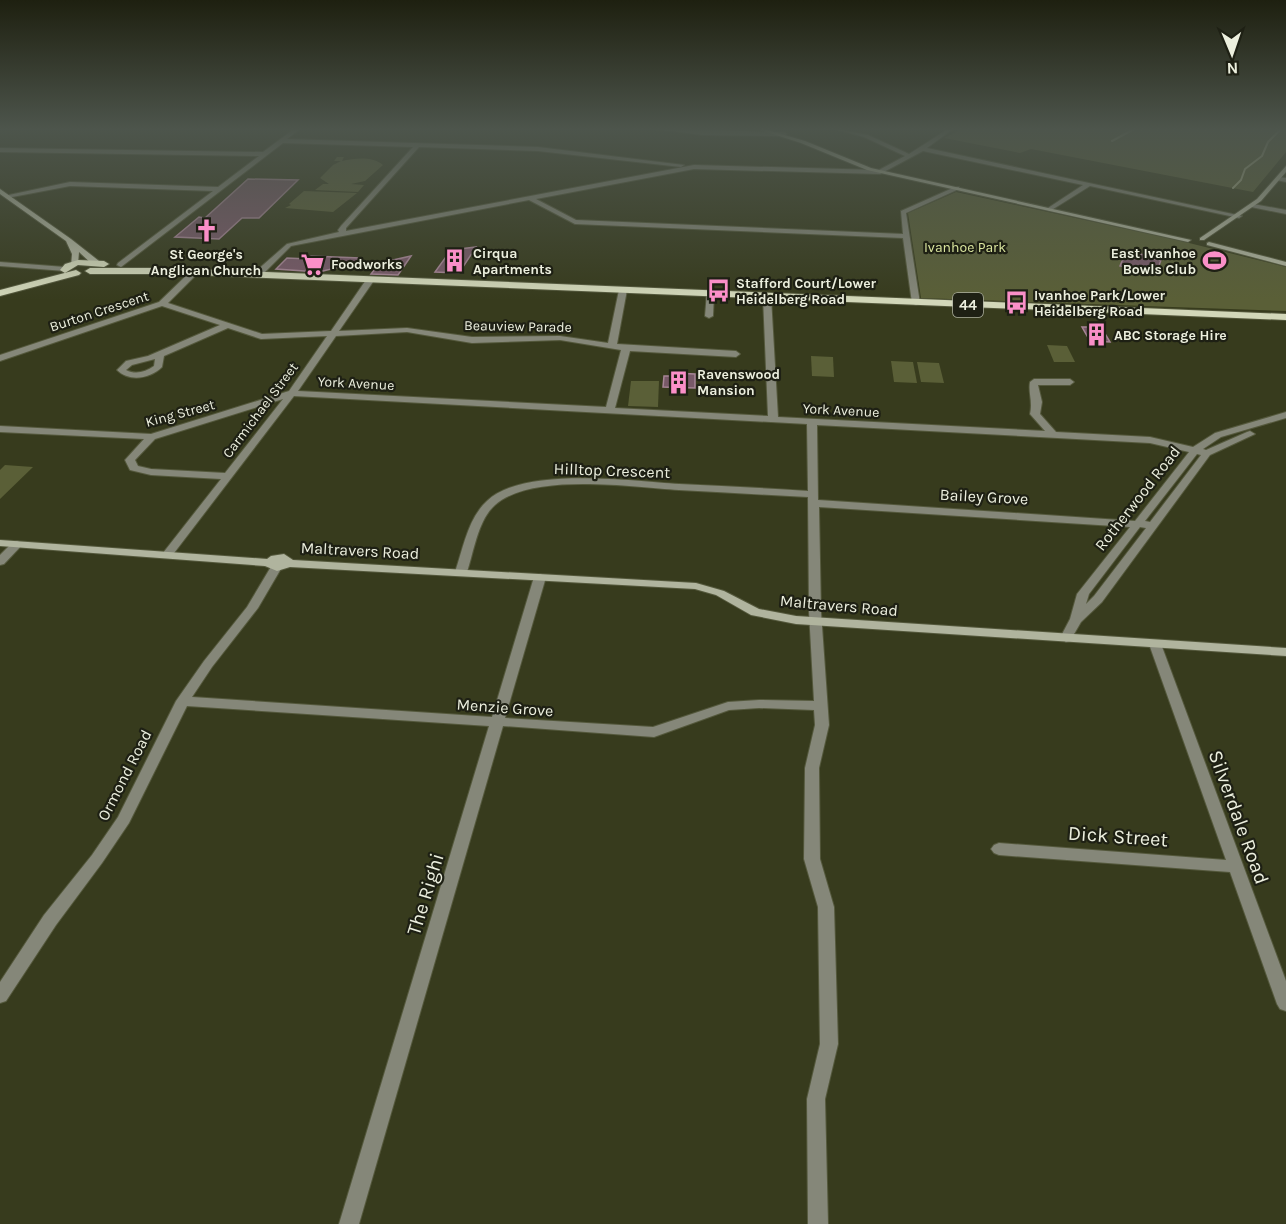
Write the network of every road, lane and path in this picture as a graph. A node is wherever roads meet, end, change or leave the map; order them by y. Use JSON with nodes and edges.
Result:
{"nodes":[{"id":1,"x":59,"y":186,"type":"edge"},
{"id":2,"x":133,"y":186,"type":"edge"},
{"id":3,"x":222,"y":186,"type":"edge"},
{"id":4,"x":380,"y":186,"type":"edge"},
{"id":5,"x":597,"y":186,"type":"edge"},
{"id":6,"x":948,"y":186,"type":"edge"},
{"id":7,"x":1086,"y":186,"type":"edge"},
{"id":8,"x":1099,"y":186,"type":"edge"},
{"id":9,"x":1271,"y":186,"type":"edge"},
{"id":10,"x":957,"y":188,"type":"junction"},
{"id":11,"x":218,"y":189,"type":"junction"},
{"id":12,"x":0,"y":191,"type":"edge"},
{"id":13,"x":7,"y":196,"type":"junction"},
{"id":14,"x":531,"y":199,"type":"junction"},
{"id":15,"x":1253,"y":206,"type":"junction"},
{"id":16,"x":1050,"y":209,"type":"junction"},
{"id":17,"x":1286,"y":212,"type":"edge"},
{"id":18,"x":1239,"y":216,"type":"junction"},
{"id":19,"x":344,"y":233,"type":"junction"},
{"id":20,"x":905,"y":236,"type":"junction"},
{"id":21,"x":1202,"y":239,"type":"junction"},
{"id":22,"x":1188,"y":240,"type":"junction"},
{"id":23,"x":72,"y":243,"type":"junction"},
{"id":24,"x":1209,"y":244,"type":"junction"},
{"id":25,"x":97,"y":263,"type":"junction"},
{"id":26,"x":0,"y":264,"type":"edge"},
{"id":27,"x":1286,"y":264,"type":"edge"},
{"id":28,"x":121,"y":265,"type":"junction"},
{"id":29,"x":70,"y":268,"type":"junction"},
{"id":30,"x":170,"y":270,"type":"junction"},
{"id":31,"x":90,"y":271,"type":"junction"},
{"id":32,"x":195,"y":272,"type":"junction"},
{"id":33,"x":258,"y":274,"type":"junction"},
{"id":34,"x":371,"y":279,"type":"junction"},
{"id":35,"x":623,"y":290,"type":"junction"},
{"id":36,"x":0,"y":293,"type":"edge"},
{"id":37,"x":710,"y":294,"type":"junction"},
{"id":38,"x":767,"y":297,"type":"junction"},
{"id":39,"x":916,"y":303,"type":"junction"},
{"id":40,"x":162,"y":304,"type":"junction"},
{"id":41,"x":709,"y":316,"type":"dead end"},
{"id":42,"x":1286,"y":317,"type":"edge"},
{"id":43,"x":228,"y":326,"type":"junction"},
{"id":44,"x":333,"y":333,"type":"junction"},
{"id":45,"x":612,"y":346,"type":"junction"},
{"id":46,"x":626,"y":348,"type":"junction"},
{"id":47,"x":160,"y":354,"type":"dead end"},
{"id":48,"x":736,"y":354,"type":"dead end"},
{"id":49,"x":0,"y":358,"type":"edge"},
{"id":50,"x":1070,"y":382,"type":"dead end"},
{"id":51,"x":292,"y":393,"type":"junction"},
{"id":52,"x":610,"y":411,"type":"junction"},
{"id":53,"x":1286,"y":415,"type":"edge"},
{"id":54,"x":773,"y":420,"type":"junction"},
{"id":55,"x":812,"y":423,"type":"junction"},
{"id":56,"x":1286,"y":424,"type":"edge"},
{"id":57,"x":0,"y":429,"type":"edge"},
{"id":58,"x":1053,"y":435,"type":"junction"},
{"id":59,"x":152,"y":437,"type":"junction"},
{"id":60,"x":1195,"y":450,"type":"junction"},
{"id":61,"x":1207,"y":453,"type":"junction"},
{"id":62,"x":227,"y":476,"type":"junction"},
{"id":63,"x":813,"y":498,"type":"junction"},
{"id":64,"x":1138,"y":522,"type":"junction"},
{"id":65,"x":1153,"y":525,"type":"junction"},
{"id":66,"x":0,"y":543,"type":"edge"},
{"id":67,"x":17,"y":544,"type":"junction"},
{"id":68,"x":167,"y":555,"type":"junction"},
{"id":69,"x":0,"y":562,"type":"edge"},
{"id":70,"x":278,"y":564,"type":"junction"},
{"id":71,"x":461,"y":572,"type":"junction"},
{"id":72,"x":540,"y":577,"type":"junction"},
{"id":73,"x":1076,"y":620,"type":"junction"},
{"id":74,"x":816,"y":622,"type":"junction"},
{"id":75,"x":1066,"y":638,"type":"junction"},
{"id":76,"x":1155,"y":644,"type":"junction"},
{"id":77,"x":1286,"y":652,"type":"edge"},
{"id":78,"x":183,"y":701,"type":"junction"},
{"id":79,"x":821,"y":706,"type":"junction"},
{"id":80,"x":497,"y":723,"type":"junction"},
{"id":81,"x":999,"y":849,"type":"dead end"},
{"id":82,"x":1234,"y":866,"type":"junction"},
{"id":83,"x":0,"y":996,"type":"edge"},
{"id":84,"x":1286,"y":1004,"type":"edge"},
{"id":85,"x":349,"y":1224,"type":"edge"},
{"id":86,"x":818,"y":1224,"type":"edge"}],
"edges":[{"from":1,"to":13,"type":"street"},
{"from":2,"to":11,"type":"street"},
{"from":3,"to":11,"type":"street"},
{"from":4,"to":19,"type":"street"},
{"from":5,"to":14,"type":"street"},
{"from":6,"to":10,"type":"street"},
{"from":7,"to":16,"type":"street"},
{"from":8,"to":18,"type":"street"},
{"from":9,"to":15,"type":"street"},
{"from":10,"to":16,"type":"street"},
{"from":10,"to":20,"type":"street"},
{"from":11,"to":28,"type":"street"},
{"from":12,"to":13,"type":"street"},
{"from":13,"to":23,"type":"street"},
{"from":14,"to":19,"type":"street"},
{"from":14,"to":20,"type":"street"},
{"from":15,"to":17,"type":"street"},
{"from":15,"to":18,"type":"street"},
{"from":16,"to":22,"type":"street"},
{"from":18,"to":21,"type":"street"},
{"from":19,"to":33,"type":"street"},
{"from":20,"to":39,"type":"street"},
{"from":21,"to":22,"type":"street"},
{"from":21,"to":24,"type":"street"},
{"from":22,"to":24,"type":"street"},
{"from":23,"to":25,"type":"street"},
{"from":23,"to":29,"type":"street"},
{"from":24,"to":27,"type":"street"},
{"from":25,"to":28,"type":"main road","number":"44"},
{"from":25,"to":29,"type":"main road","number":"44"},
{"from":25,"to":31,"type":"main road"},
{"from":26,"to":29,"type":"street"},
{"from":28,"to":30,"type":"main road","number":"44"},
{"from":29,"to":31,"type":"main road","number":"44"},
{"from":29,"to":36,"type":"main road","number":"44"},
{"from":30,"to":31,"type":"main road","number":"44"},
{"from":30,"to":32,"type":"main road","number":"44"},
{"from":32,"to":33,"type":"main road","number":"44"},
{"from":32,"to":40,"type":"street","name":"Burton Crescent"},
{"from":33,"to":34,"type":"main road","number":"44"},
{"from":34,"to":35,"type":"main road","number":"44"},
{"from":34,"to":44,"type":"street","name":"Carmichael Street"},
{"from":35,"to":37,"type":"main road","number":"44"},
{"from":35,"to":45,"type":"street"},
{"from":37,"to":38,"type":"main road","number":"44"},
{"from":37,"to":41,"type":"street"},
{"from":38,"to":39,"type":"main road","number":"44"},
{"from":38,"to":54,"type":"street"},
{"from":39,"to":42,"type":"main road","number":"44"},
{"from":40,"to":43,"type":"street","name":"Beauview Parade"},
{"from":40,"to":49,"type":"street","name":"Burton Crescent"},
{"from":43,"to":44,"type":"street","name":"Beauview Parade"},
{"from":43,"to":47,"type":"street"},
{"from":44,"to":45,"type":"street","name":"Beauview Parade"},
{"from":44,"to":51,"type":"street","name":"Carmichael Street"},
{"from":45,"to":46,"type":"street","name":"Beauview Parade"},
{"from":46,"to":48,"type":"street","name":"Beauview Parade"},
{"from":46,"to":52,"type":"street"},
{"from":50,"to":58,"type":"street"},
{"from":51,"to":52,"type":"street","name":"York Avenue"},
{"from":51,"to":59,"type":"street","name":"King Street"},
{"from":51,"to":62,"type":"street","name":"Carmichael Street"},
{"from":52,"to":54,"type":"street","name":"York Avenue"},
{"from":53,"to":60,"type":"street","name":"Rotherwood Road"},
{"from":54,"to":55,"type":"street","name":"York Avenue"},
{"from":55,"to":58,"type":"street","name":"York Avenue"},
{"from":55,"to":63,"type":"street"},
{"from":56,"to":61,"type":"street","name":"Rotherwood Road"},
{"from":57,"to":59,"type":"street","name":"King Street"},
{"from":58,"to":60,"type":"street","name":"York Avenue"},
{"from":59,"to":62,"type":"street"},
{"from":60,"to":61,"type":"street","name":"York Avenue"},
{"from":60,"to":64,"type":"street","name":"Rotherwood Road"},
{"from":61,"to":65,"type":"street","name":"Rotherwood Road"},
{"from":62,"to":68,"type":"street","name":"Carmichael Street"},
{"from":63,"to":64,"type":"street","name":"Bailey Grove"},
{"from":63,"to":71,"type":"street","name":"Hilltop Crescent"},
{"from":63,"to":74,"type":"street"},
{"from":64,"to":65,"type":"street","name":"Bailey Grove"},
{"from":64,"to":73,"type":"street","name":"Rotherwood Road"},
{"from":65,"to":73,"type":"street","name":"Rotherwood Road"},
{"from":66,"to":67,"type":"street","name":"Maltravers Road"},
{"from":67,"to":68,"type":"street","name":"Maltravers Road"},
{"from":67,"to":69,"type":"street"},
{"from":68,"to":70,"type":"street","name":"Maltravers Road"},
{"from":70,"to":71,"type":"street","name":"Maltravers Road"},
{"from":70,"to":78,"type":"street","name":"Ormond Road"},
{"from":71,"to":72,"type":"street","name":"Maltravers Road"},
{"from":72,"to":74,"type":"street","name":"Maltravers Road"},
{"from":72,"to":80,"type":"street","name":"The Righi"},
{"from":73,"to":75,"type":"street","name":"Rotherwood Road"},
{"from":74,"to":75,"type":"street","name":"Maltravers Road"},
{"from":74,"to":79,"type":"street"},
{"from":75,"to":76,"type":"street","name":"Maltravers Road"},
{"from":76,"to":77,"type":"street","name":"Maltravers Road"},
{"from":76,"to":82,"type":"street","name":"Silverdale Road"},
{"from":78,"to":80,"type":"street","name":"Menzie Grove"},
{"from":78,"to":83,"type":"street","name":"Ormond Road"},
{"from":79,"to":80,"type":"street","name":"Menzie Grove"},
{"from":79,"to":86,"type":"street"},
{"from":80,"to":85,"type":"street","name":"The Righi"},
{"from":81,"to":82,"type":"street","name":"Dick Street"},
{"from":82,"to":84,"type":"street","name":"Silverdale Road"}]}
